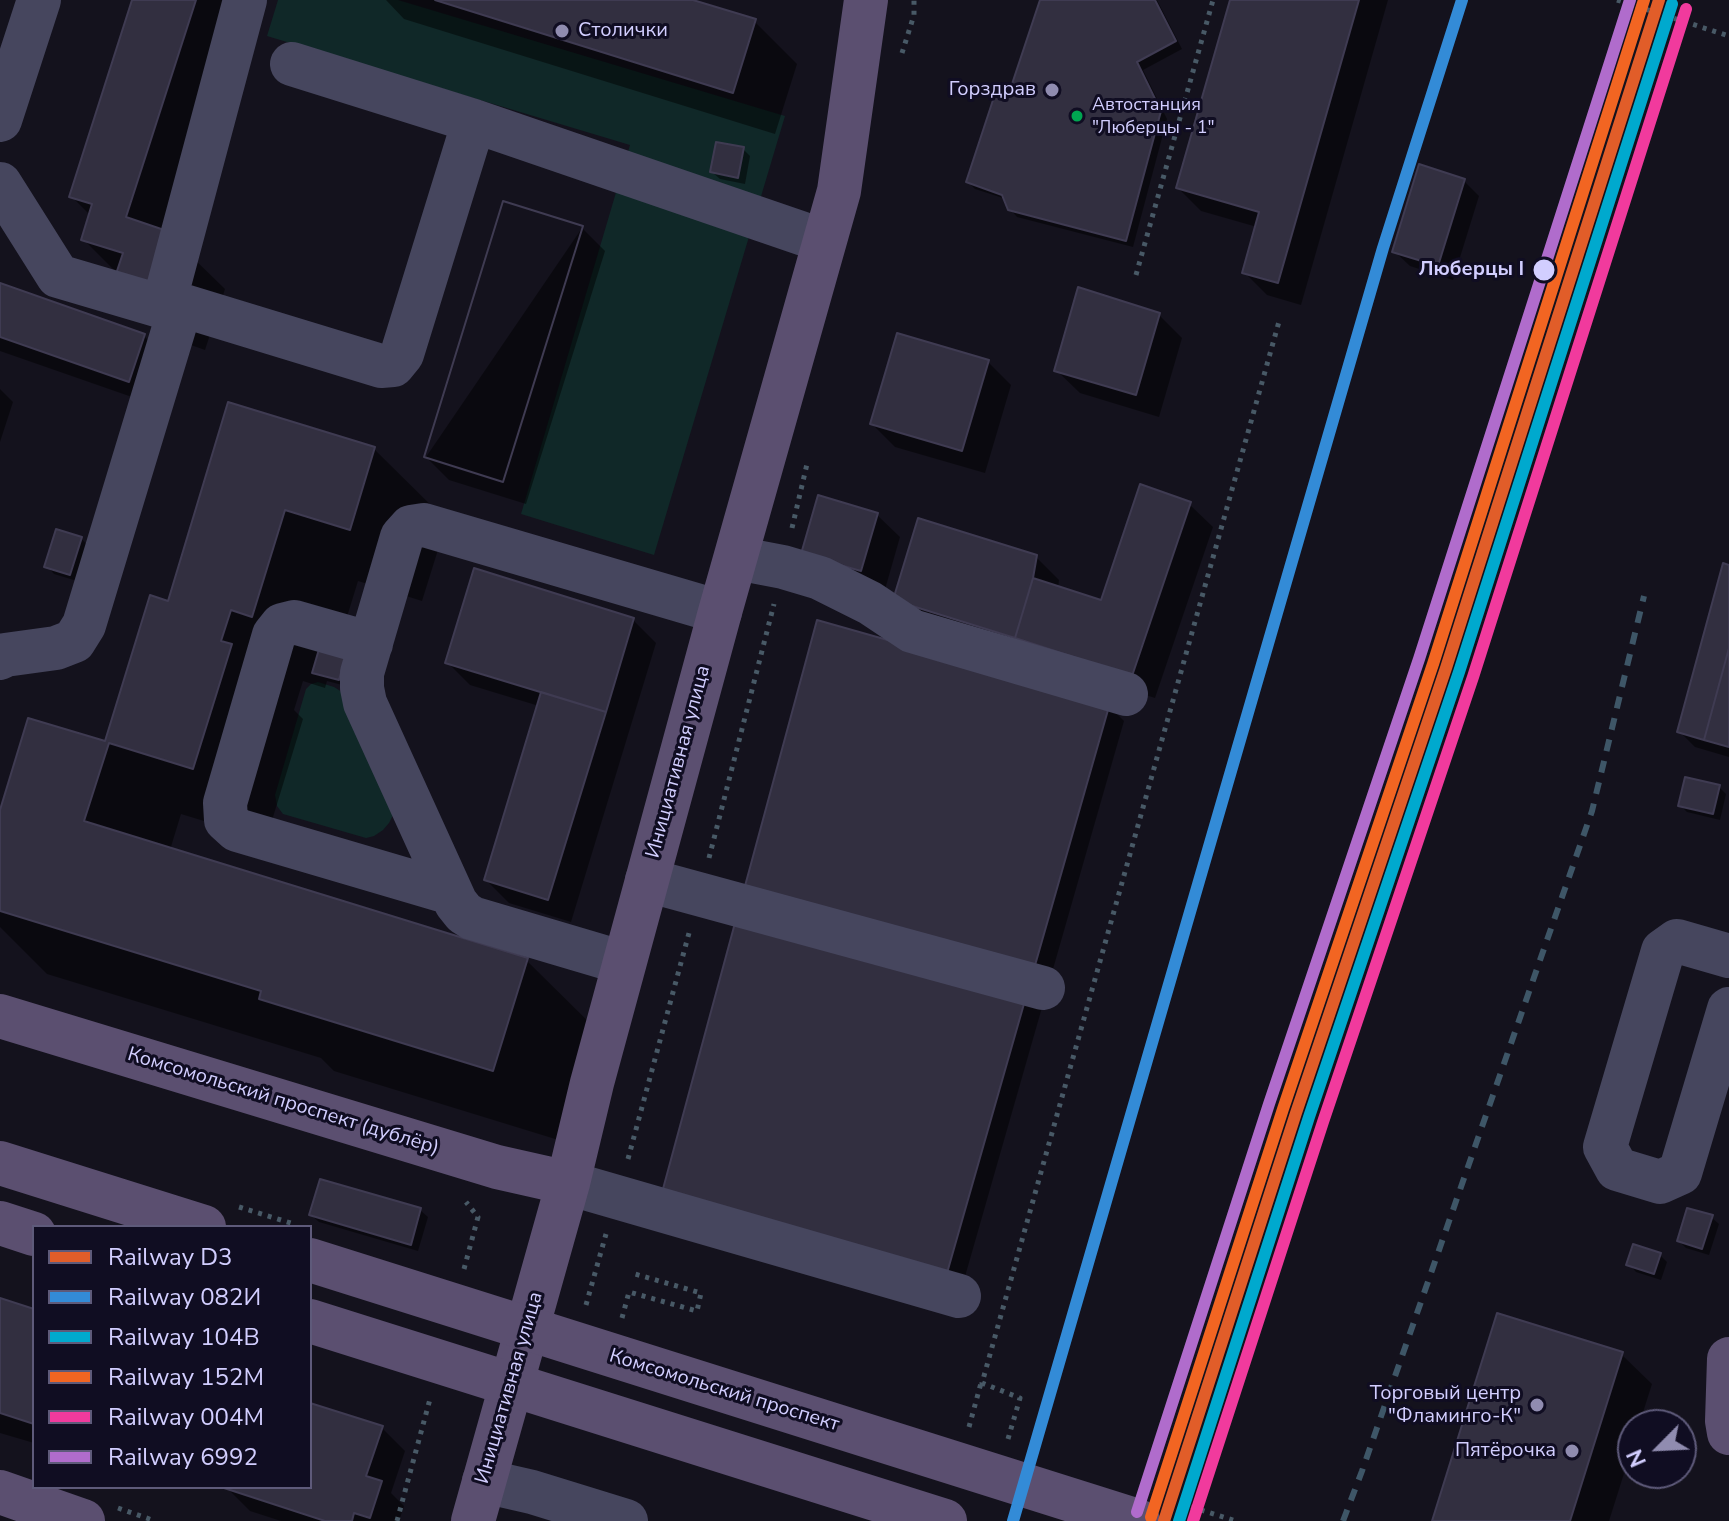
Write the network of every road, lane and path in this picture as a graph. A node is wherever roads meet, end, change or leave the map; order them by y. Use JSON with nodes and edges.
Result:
{"nodes":[{"id":1,"x":39,"y":0,"type":"edge"},
{"id":2,"x":245,"y":0,"type":"edge"},
{"id":3,"x":866,"y":0,"type":"edge"},
{"id":4,"x":914,"y":0,"type":"edge"},
{"id":5,"x":1213,"y":0,"type":"edge"},
{"id":6,"x":1617,"y":0,"type":"edge"},
{"id":7,"x":1729,"y":36,"type":"edge"},
{"id":8,"x":900,"y":58,"type":"dead end"},
{"id":9,"x":10,"y":64,"type":"edge"},
{"id":10,"x":292,"y":64,"type":"dead end"},
{"id":11,"x":0,"y":120,"type":"edge"},
{"id":12,"x":474,"y":121,"type":"junction"},
{"id":13,"x":0,"y":184,"type":"edge"},
{"id":14,"x":824,"y":241,"type":"junction"},
{"id":15,"x":1136,"y":275,"type":"dead end"},
{"id":16,"x":1280,"y":318,"type":"dead end"},
{"id":17,"x":808,"y":460,"type":"dead end"},
{"id":18,"x":736,"y":558,"type":"junction"},
{"id":19,"x":783,"y":567,"type":"junction"},
{"id":20,"x":720,"y":612,"type":"junction"},
{"id":21,"x":371,"y":644,"type":"junction"},
{"id":22,"x":0,"y":658,"type":"edge"},
{"id":23,"x":1126,"y":694,"type":"dead end"},
{"id":24,"x":647,"y":880,"type":"junction"},
{"id":25,"x":451,"y":893,"type":"junction"},
{"id":26,"x":700,"y":894,"type":"junction"},
{"id":27,"x":1729,"y":956,"type":"edge"},
{"id":28,"x":624,"y":963,"type":"junction"},
{"id":29,"x":1043,"y":988,"type":"dead end"},
{"id":30,"x":1729,"y":1009,"type":"edge"},
{"id":31,"x":0,"y":1016,"type":"edge"},
{"id":32,"x":0,"y":1163,"type":"edge"},
{"id":33,"x":568,"y":1183,"type":"junction"},
{"id":34,"x":617,"y":1197,"type":"junction"},
{"id":35,"x":465,"y":1200,"type":"dead end"},
{"id":36,"x":0,"y":1223,"type":"edge"},
{"id":37,"x":198,"y":1225,"type":"edge"},
{"id":38,"x":32,"y":1233,"type":"edge"},
{"id":39,"x":312,"y":1261,"type":"edge"},
{"id":40,"x":635,"y":1274,"type":"dead end"},
{"id":41,"x":462,"y":1278,"type":"dead end"},
{"id":42,"x":959,"y":1296,"type":"dead end"},
{"id":43,"x":583,"y":1315,"type":"dead end"},
{"id":44,"x":312,"y":1322,"type":"edge"},
{"id":45,"x":619,"y":1327,"type":"dead end"},
{"id":46,"x":1729,"y":1359,"type":"edge"},
{"id":47,"x":434,"y":1384,"type":"dead end"},
{"id":48,"x":1729,"y":1433,"type":"edge"},
{"id":49,"x":1007,"y":1444,"type":"dead end"},
{"id":50,"x":0,"y":1492,"type":"edge"},
{"id":51,"x":478,"y":1501,"type":"edge"},
{"id":52,"x":83,"y":1521,"type":"edge"},
{"id":53,"x":397,"y":1521,"type":"edge"},
{"id":54,"x":626,"y":1521,"type":"edge"},
{"id":55,"x":945,"y":1521,"type":"edge"},
{"id":56,"x":1138,"y":1521,"type":"edge"}],
"edges":[{"from":1,"to":9,"type":"lane"},
{"from":2,"to":13,"type":"lane"},
{"from":3,"to":14,"type":"main road","name":"Инициативная улица"},
{"from":4,"to":8,"type":"path"},
{"from":5,"to":15,"type":"path"},
{"from":6,"to":7,"type":"path"},
{"from":9,"to":11,"type":"lane"},
{"from":10,"to":12,"type":"lane"},
{"from":12,"to":14,"type":"lane"},
{"from":12,"to":22,"type":"lane"},
{"from":14,"to":18,"type":"main road","name":"Инициативная улица"},
{"from":16,"to":49,"type":"path"},
{"from":17,"to":19,"type":"path"},
{"from":18,"to":19,"type":"lane"},
{"from":18,"to":20,"type":"main road","name":"Инициативная улица"},
{"from":19,"to":23,"type":"lane"},
{"from":19,"to":26,"type":"path"},
{"from":20,"to":21,"type":"lane"},
{"from":20,"to":24,"type":"main road","name":"Инициативная улица"},
{"from":21,"to":25,"type":"lane"},
{"from":21,"to":25,"type":"lane"},
{"from":24,"to":26,"type":"lane"},
{"from":24,"to":28,"type":"main road","name":"Инициативная улица"},
{"from":25,"to":28,"type":"lane"},
{"from":26,"to":29,"type":"lane"},
{"from":26,"to":34,"type":"path"},
{"from":27,"to":30,"type":"lane"},
{"from":28,"to":33,"type":"main road","name":"Инициативная улица"},
{"from":31,"to":33,"type":"main road","name":"Комсомольский проспект (дублёр)"},
{"from":32,"to":37,"type":"main road"},
{"from":33,"to":34,"type":"lane"},
{"from":33,"to":51,"type":"main road","name":"Инициативная улица"},
{"from":34,"to":42,"type":"lane"},
{"from":34,"to":43,"type":"path"},
{"from":35,"to":41,"type":"path"},
{"from":36,"to":38,"type":"main road"},
{"from":39,"to":56,"type":"main road","name":"Комсомольский проспект","bridge":true},
{"from":40,"to":45,"type":"path"},
{"from":44,"to":55,"type":"main road","bridge":true},
{"from":46,"to":48,"type":"main road"},
{"from":47,"to":53,"type":"path"},
{"from":50,"to":52,"type":"main road"},
{"from":51,"to":54,"type":"lane"}]}
